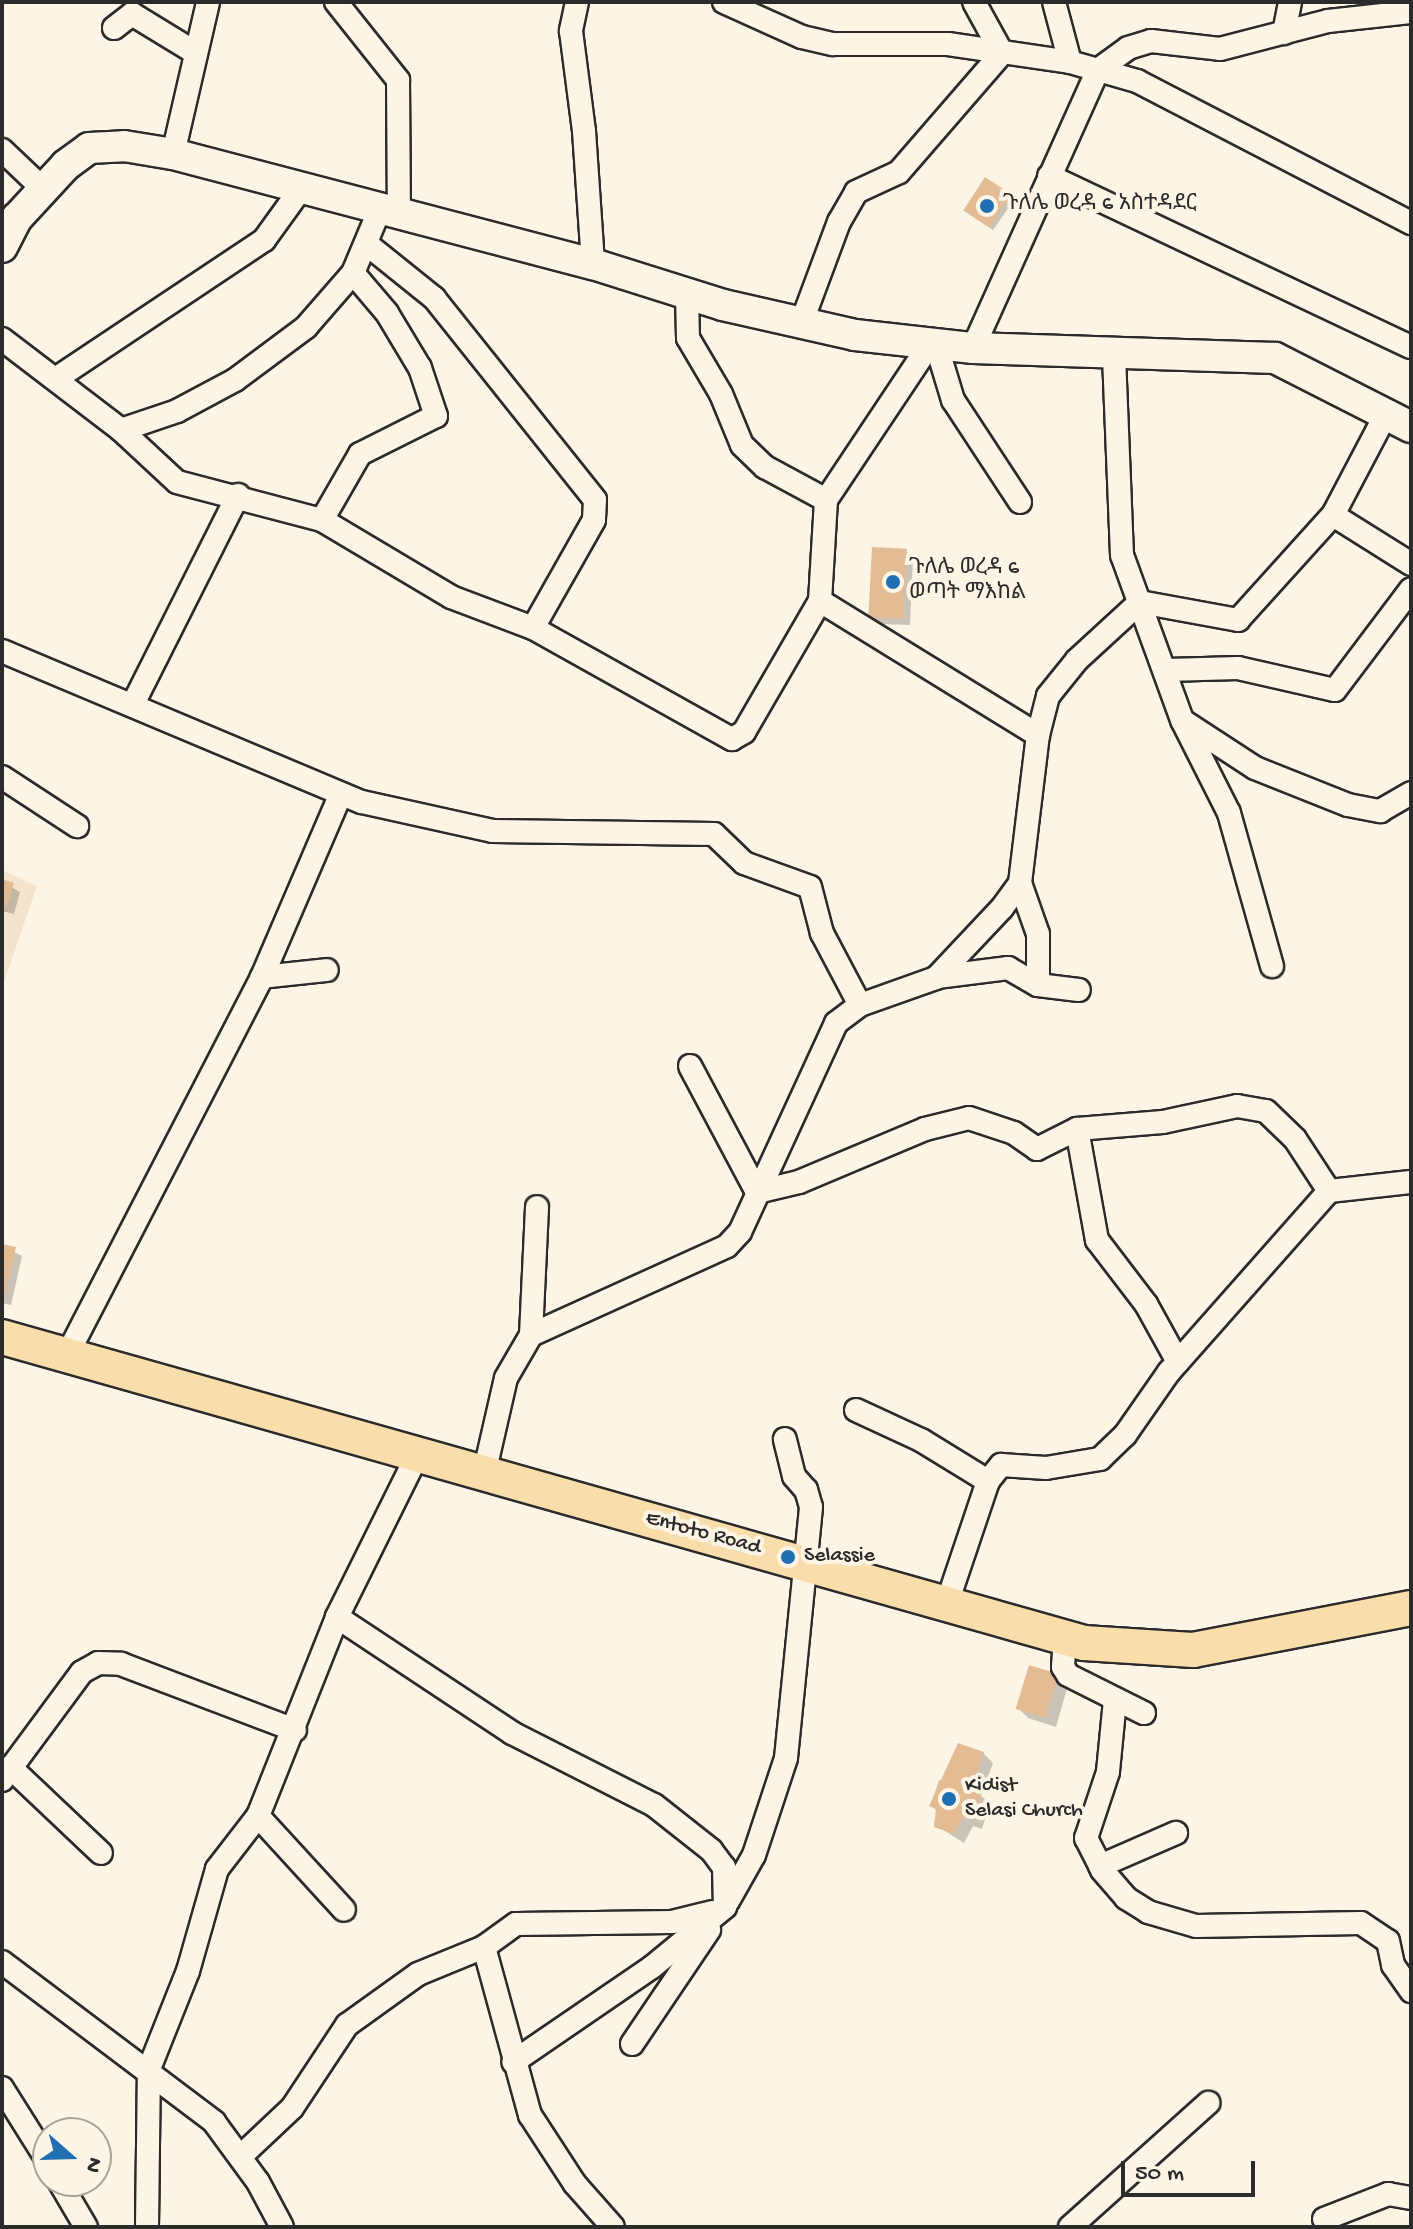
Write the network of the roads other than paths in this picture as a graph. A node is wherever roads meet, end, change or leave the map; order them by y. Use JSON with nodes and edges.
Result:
{"nodes":[{"id":1,"x":208,"y":2,"type":"edge"},
{"id":2,"x":336,"y":2,"type":"edge"},
{"id":3,"x":577,"y":2,"type":"edge"},
{"id":4,"x":724,"y":2,"type":"edge"},
{"id":5,"x":974,"y":2,"type":"edge"},
{"id":6,"x":1054,"y":2,"type":"edge"},
{"id":7,"x":1290,"y":2,"type":"edge"},
{"id":8,"x":1411,"y":12,"type":"edge"},
{"id":9,"x":114,"y":28,"type":"dead end"},
{"id":10,"x":1284,"y":33,"type":"junction"},
{"id":11,"x":196,"y":53,"type":"junction"},
{"id":12,"x":1002,"y":53,"type":"junction"},
{"id":13,"x":1070,"y":62,"type":"junction"},
{"id":14,"x":1098,"y":70,"type":"junction"},
{"id":15,"x":2,"y":150,"type":"edge"},
{"id":16,"x":173,"y":154,"type":"junction"},
{"id":17,"x":1049,"y":176,"type":"junction"},
{"id":18,"x":41,"y":187,"type":"junction"},
{"id":19,"x":300,"y":190,"type":"junction"},
{"id":20,"x":389,"y":214,"type":"junction"},
{"id":21,"x":1411,"y":223,"type":"edge"},
{"id":22,"x":368,"y":245,"type":"junction"},
{"id":23,"x":2,"y":247,"type":"edge"},
{"id":24,"x":593,"y":264,"type":"junction"},
{"id":25,"x":353,"y":273,"type":"junction"},
{"id":26,"x":687,"y":294,"type":"junction"},
{"id":27,"x":801,"y":324,"type":"junction"},
{"id":28,"x":2,"y":339,"type":"edge"},
{"id":29,"x":933,"y":344,"type":"junction"},
{"id":30,"x":1411,"y":347,"type":"edge"},
{"id":31,"x":973,"y":348,"type":"junction"},
{"id":32,"x":1114,"y":356,"type":"junction"},
{"id":33,"x":57,"y":378,"type":"junction"},
{"id":34,"x":1404,"y":421,"type":"edge"},
{"id":35,"x":121,"y":430,"type":"junction"},
{"id":36,"x":238,"y":495,"type":"junction"},
{"id":37,"x":826,"y":500,"type":"junction"},
{"id":38,"x":1020,"y":502,"type":"dead end"},
{"id":39,"x":1333,"y":515,"type":"junction"},
{"id":40,"x":322,"y":520,"type":"junction"},
{"id":41,"x":1411,"y":564,"type":"edge"},
{"id":42,"x":1411,"y":589,"type":"edge"},
{"id":43,"x":820,"y":601,"type":"junction"},
{"id":44,"x":1140,"y":602,"type":"junction"},
{"id":45,"x":533,"y":628,"type":"junction"},
{"id":46,"x":2,"y":651,"type":"edge"},
{"id":47,"x":1167,"y":670,"type":"junction"},
{"id":48,"x":133,"y":704,"type":"junction"},
{"id":49,"x":1182,"y":720,"type":"junction"},
{"id":50,"x":1038,"y":735,"type":"junction"},
{"id":51,"x":2,"y":777,"type":"edge"},
{"id":52,"x":1411,"y":793,"type":"edge"},
{"id":53,"x":340,"y":796,"type":"junction"},
{"id":54,"x":77,"y":826,"type":"dead end"},
{"id":55,"x":1020,"y":883,"type":"junction"},
{"id":56,"x":1272,"y":966,"type":"dead end"},
{"id":57,"x":327,"y":970,"type":"dead end"},
{"id":58,"x":262,"y":977,"type":"junction"},
{"id":59,"x":936,"y":978,"type":"junction"},
{"id":60,"x":1038,"y":985,"type":"junction"},
{"id":61,"x":1079,"y":990,"type":"dead end"},
{"id":62,"x":860,"y":1005,"type":"junction"},
{"id":63,"x":690,"y":1066,"type":"dead end"},
{"id":64,"x":1077,"y":1129,"type":"junction"},
{"id":65,"x":1411,"y":1182,"type":"edge"},
{"id":66,"x":1329,"y":1191,"type":"junction"},
{"id":67,"x":757,"y":1192,"type":"junction"},
{"id":68,"x":537,"y":1207,"type":"dead end"},
{"id":69,"x":531,"y":1335,"type":"junction"},
{"id":70,"x":2,"y":1337,"type":"edge"},
{"id":71,"x":67,"y":1355,"type":"junction"},
{"id":72,"x":1178,"y":1362,"type":"junction"},
{"id":73,"x":856,"y":1410,"type":"dead end"},
{"id":74,"x":785,"y":1439,"type":"dead end"},
{"id":75,"x":418,"y":1454,"type":"junction"},
{"id":76,"x":484,"y":1474,"type":"junction"},
{"id":77,"x":988,"y":1481,"type":"junction"},
{"id":78,"x":808,"y":1563,"type":"junction"},
{"id":79,"x":947,"y":1603,"type":"junction"},
{"id":80,"x":1411,"y":1608,"type":"edge"},
{"id":81,"x":337,"y":1617,"type":"junction"},
{"id":82,"x":1065,"y":1638,"type":"junction"},
{"id":83,"x":1115,"y":1700,"type":"junction"},
{"id":84,"x":1144,"y":1713,"type":"dead end"},
{"id":85,"x":295,"y":1730,"type":"junction"},
{"id":86,"x":6,"y":1774,"type":"edge"},
{"id":87,"x":258,"y":1816,"type":"junction"},
{"id":88,"x":1176,"y":1833,"type":"dead end"},
{"id":89,"x":101,"y":1853,"type":"dead end"},
{"id":90,"x":1100,"y":1866,"type":"junction"},
{"id":91,"x":725,"y":1907,"type":"junction"},
{"id":92,"x":344,"y":1910,"type":"dead end"},
{"id":93,"x":484,"y":1947,"type":"junction"},
{"id":94,"x":2,"y":1962,"type":"edge"},
{"id":95,"x":1411,"y":1991,"type":"edge"},
{"id":96,"x":632,"y":2044,"type":"dead end"},
{"id":97,"x":513,"y":2062,"type":"junction"},
{"id":98,"x":149,"y":2069,"type":"junction"},
{"id":99,"x":2,"y":2088,"type":"edge"},
{"id":100,"x":1208,"y":2103,"type":"dead end"},
{"id":101,"x":32,"y":2136,"type":"edge"},
{"id":102,"x":241,"y":2156,"type":"junction"},
{"id":103,"x":68,"y":2197,"type":"edge"},
{"id":104,"x":1411,"y":2198,"type":"edge"},
{"id":105,"x":1324,"y":2219,"type":"dead end"},
{"id":106,"x":86,"y":2227,"type":"edge"},
{"id":107,"x":147,"y":2227,"type":"edge"},
{"id":108,"x":282,"y":2227,"type":"edge"},
{"id":109,"x":613,"y":2227,"type":"edge"},
{"id":110,"x":1070,"y":2227,"type":"edge"}],
"edges":[{"from":1,"to":11,"type":"street"},
{"from":2,"to":20,"type":"street"},
{"from":3,"to":24,"type":"street"},
{"from":4,"to":12,"type":"street"},
{"from":5,"to":12,"type":"street"},
{"from":6,"to":13,"type":"street"},
{"from":7,"to":10,"type":"street"},
{"from":8,"to":10,"type":"street"},
{"from":9,"to":11,"type":"street"},
{"from":10,"to":14,"type":"street"},
{"from":11,"to":16,"type":"street"},
{"from":12,"to":13,"type":"street"},
{"from":12,"to":27,"type":"street"},
{"from":13,"to":14,"type":"street"},
{"from":14,"to":17,"type":"street"},
{"from":14,"to":21,"type":"street"},
{"from":15,"to":18,"type":"street"},
{"from":16,"to":18,"type":"street"},
{"from":16,"to":19,"type":"street"},
{"from":17,"to":30,"type":"street"},
{"from":17,"to":31,"type":"street"},
{"from":18,"to":23,"type":"street"},
{"from":19,"to":20,"type":"street"},
{"from":19,"to":33,"type":"street"},
{"from":20,"to":22,"type":"street"},
{"from":20,"to":24,"type":"street"},
{"from":22,"to":25,"type":"street"},
{"from":22,"to":45,"type":"street"},
{"from":24,"to":26,"type":"street"},
{"from":25,"to":35,"type":"street"},
{"from":25,"to":40,"type":"street"},
{"from":26,"to":27,"type":"street"},
{"from":26,"to":37,"type":"street"},
{"from":27,"to":29,"type":"street"},
{"from":28,"to":33,"type":"street"},
{"from":29,"to":31,"type":"street"},
{"from":29,"to":37,"type":"street"},
{"from":29,"to":38,"type":"street"},
{"from":31,"to":32,"type":"street"},
{"from":32,"to":34,"type":"street"},
{"from":32,"to":44,"type":"street"},
{"from":33,"to":35,"type":"street"},
{"from":34,"to":39,"type":"street"},
{"from":35,"to":36,"type":"street"},
{"from":36,"to":40,"type":"street"},
{"from":36,"to":48,"type":"street"},
{"from":37,"to":43,"type":"street"},
{"from":39,"to":41,"type":"street"},
{"from":39,"to":44,"type":"street"},
{"from":40,"to":45,"type":"street"},
{"from":42,"to":47,"type":"street"},
{"from":43,"to":45,"type":"street"},
{"from":43,"to":50,"type":"street"},
{"from":44,"to":47,"type":"street"},
{"from":44,"to":50,"type":"street"},
{"from":46,"to":48,"type":"street"},
{"from":47,"to":49,"type":"street"},
{"from":48,"to":53,"type":"street"},
{"from":49,"to":52,"type":"street"},
{"from":49,"to":56,"type":"street"},
{"from":50,"to":55,"type":"street"},
{"from":51,"to":54,"type":"street"},
{"from":53,"to":58,"type":"street"},
{"from":53,"to":62,"type":"street"},
{"from":55,"to":59,"type":"street"},
{"from":55,"to":60,"type":"street"},
{"from":57,"to":58,"type":"street"},
{"from":58,"to":71,"type":"street"},
{"from":59,"to":60,"type":"street"},
{"from":59,"to":62,"type":"street"},
{"from":60,"to":61,"type":"street"},
{"from":62,"to":67,"type":"street"},
{"from":63,"to":67,"type":"street"},
{"from":64,"to":66,"type":"street"},
{"from":64,"to":67,"type":"street"},
{"from":64,"to":72,"type":"street"},
{"from":65,"to":66,"type":"street"},
{"from":66,"to":72,"type":"street"},
{"from":67,"to":69,"type":"street"},
{"from":68,"to":69,"type":"street"},
{"from":69,"to":76,"type":"street"},
{"from":70,"to":71,"type":"main road","name":"Entoto Road"},
{"from":71,"to":75,"type":"main road","name":"Entoto Road"},
{"from":72,"to":77,"type":"street"},
{"from":73,"to":77,"type":"street"},
{"from":74,"to":78,"type":"street"},
{"from":75,"to":76,"type":"main road","name":"Entoto Road"},
{"from":75,"to":81,"type":"street"},
{"from":76,"to":78,"type":"main road","name":"Entoto Road"},
{"from":77,"to":79,"type":"street"},
{"from":78,"to":79,"type":"main road","name":"Entoto Road"},
{"from":78,"to":91,"type":"street"},
{"from":79,"to":82,"type":"main road","name":"Entoto Road"},
{"from":80,"to":82,"type":"main road","name":"Entoto Road"},
{"from":81,"to":85,"type":"street"},
{"from":81,"to":91,"type":"street"},
{"from":82,"to":83,"type":"street"},
{"from":83,"to":84,"type":"street"},
{"from":83,"to":90,"type":"street"},
{"from":85,"to":86,"type":"street"},
{"from":85,"to":87,"type":"street"},
{"from":86,"to":89,"type":"street"},
{"from":87,"to":92,"type":"street"},
{"from":87,"to":98,"type":"street"},
{"from":88,"to":90,"type":"street"},
{"from":90,"to":95,"type":"street"},
{"from":91,"to":93,"type":"street"},
{"from":91,"to":96,"type":"street"},
{"from":91,"to":97,"type":"street"},
{"from":93,"to":97,"type":"street"},
{"from":93,"to":102,"type":"street"},
{"from":94,"to":98,"type":"street"},
{"from":97,"to":109,"type":"street"},
{"from":98,"to":102,"type":"street"},
{"from":98,"to":107,"type":"street"},
{"from":99,"to":101,"type":"street"},
{"from":100,"to":110,"type":"street"},
{"from":102,"to":108,"type":"street"},
{"from":103,"to":106,"type":"street"},
{"from":104,"to":105,"type":"street"}]}
